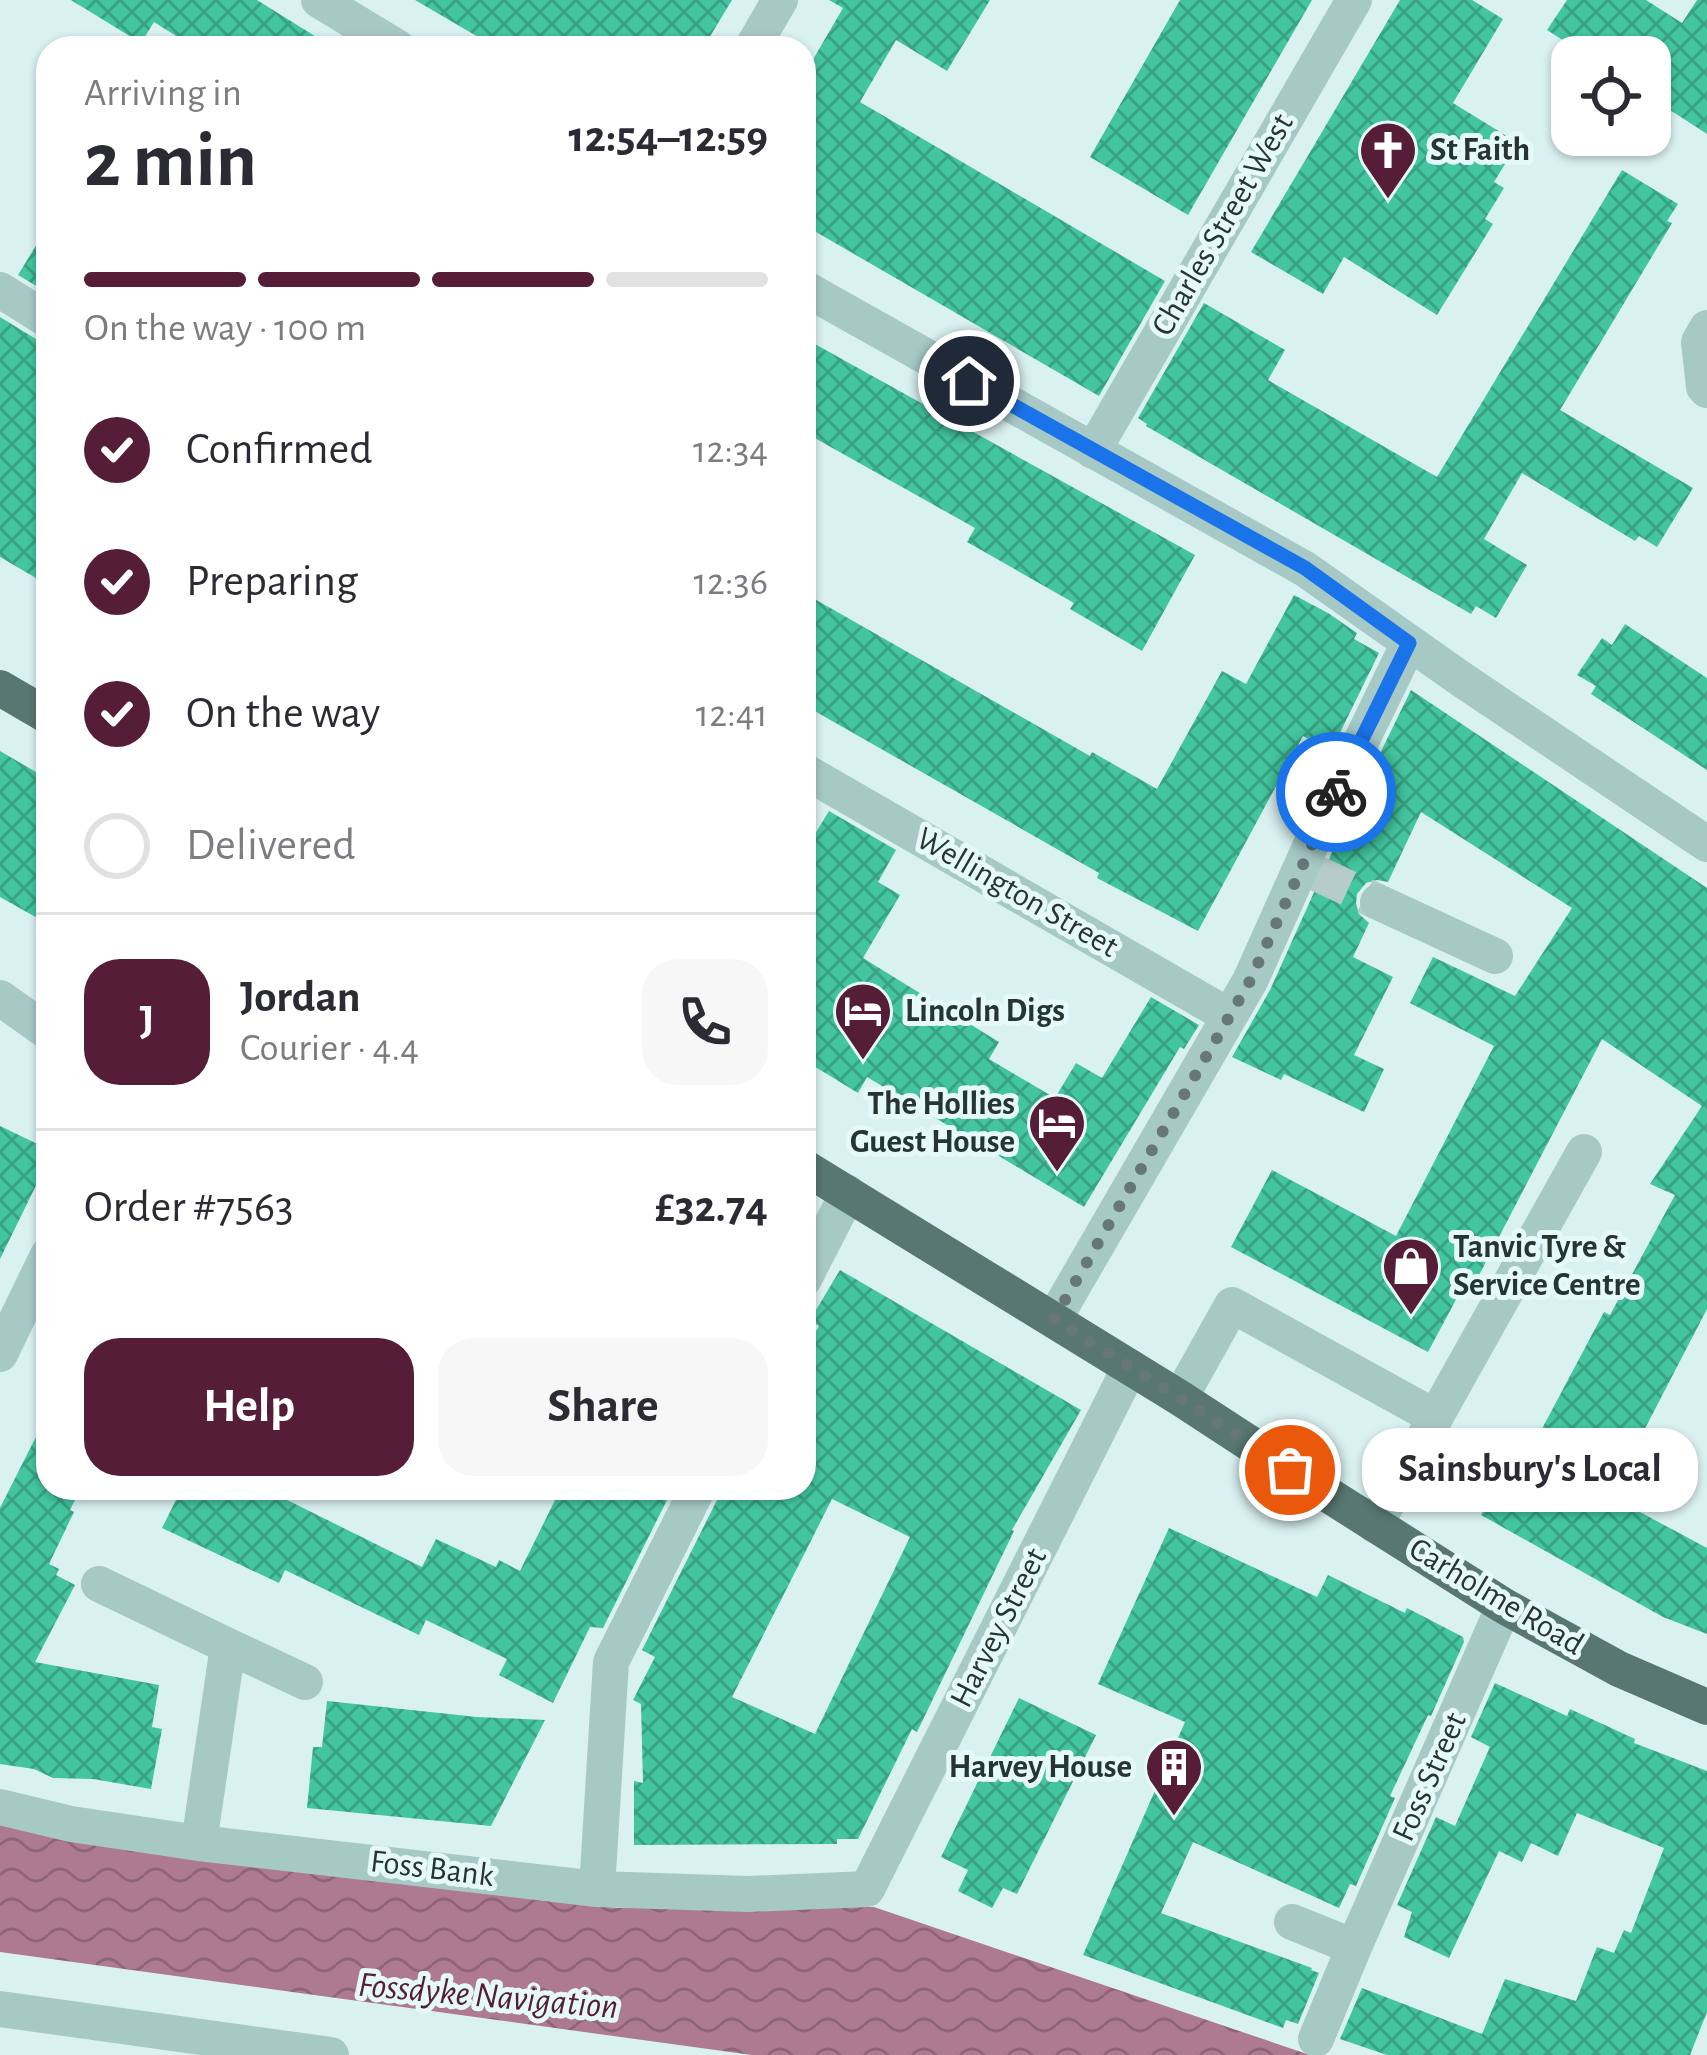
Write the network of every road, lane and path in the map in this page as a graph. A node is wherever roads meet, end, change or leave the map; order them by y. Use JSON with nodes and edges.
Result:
{"nodes":[{"id":1,"x":319,"y":0,"type":"edge"},
{"id":2,"x":781,"y":0,"type":"edge"},
{"id":3,"x":1354,"y":0,"type":"edge"},
{"id":4,"x":378,"y":36,"type":"edge"},
{"id":5,"x":759,"y":36,"type":"edge"},
{"id":6,"x":0,"y":290,"type":"edge"},
{"id":7,"x":816,"y":295,"type":"edge"},
{"id":8,"x":36,"y":312,"type":"edge"},
{"id":9,"x":1707,"y":328,"type":"edge"},
{"id":10,"x":1707,"y":390,"type":"edge"},
{"id":11,"x":1093,"y":451,"type":"junction"},
{"id":12,"x":1409,"y":643,"type":"junction"},
{"id":13,"x":0,"y":688,"type":"edge"},
{"id":14,"x":36,"y":709,"type":"edge"},
{"id":15,"x":816,"y":778,"type":"edge"},
{"id":16,"x":1707,"y":844,"type":"edge"},
{"id":17,"x":1378,"y":902,"type":"tunnel mouth"},
{"id":18,"x":1495,"y":956,"type":"dead end"},
{"id":19,"x":0,"y":998,"type":"edge"},
{"id":20,"x":1229,"y":1016,"type":"junction"},
{"id":21,"x":36,"y":1024,"type":"edge"},
{"id":22,"x":1584,"y":1151,"type":"dead end"},
{"id":23,"x":816,"y":1174,"type":"edge"},
{"id":24,"x":848,"y":1193,"type":"junction"},
{"id":25,"x":816,"y":1256,"type":"edge"},
{"id":26,"x":36,"y":1280,"type":"edge"},
{"id":27,"x":1054,"y":1319,"type":"junction"},
{"id":28,"x":0,"y":1354,"type":"edge"},
{"id":29,"x":1130,"y":1367,"type":"junction"},
{"id":30,"x":1180,"y":1398,"type":"junction"},
{"id":31,"x":1435,"y":1418,"type":"junction"},
{"id":32,"x":692,"y":1500,"type":"edge"},
{"id":33,"x":1376,"y":1525,"type":"junction"},
{"id":34,"x":99,"y":1584,"type":"dead end"},
{"id":35,"x":1504,"y":1606,"type":"junction"},
{"id":36,"x":228,"y":1646,"type":"junction"},
{"id":37,"x":305,"y":1682,"type":"dead end"},
{"id":38,"x":1707,"y":1707,"type":"edge"},
{"id":39,"x":0,"y":1808,"type":"edge"},
{"id":40,"x":199,"y":1844,"type":"junction"},
{"id":41,"x":597,"y":1889,"type":"junction"},
{"id":42,"x":867,"y":1889,"type":"joint"},
{"id":43,"x":1292,"y":1922,"type":"dead end"},
{"id":44,"x":1354,"y":1947,"type":"junction"},
{"id":45,"x":0,"y":2009,"type":"edge"},
{"id":46,"x":1316,"y":2038,"type":"dead end"},
{"id":47,"x":331,"y":2055,"type":"edge"}],
"edges":[{"from":1,"to":4,"type":"street"},
{"from":2,"to":5,"type":"street"},
{"from":3,"to":11,"type":"street","name":"Charles Street West"},
{"from":6,"to":8,"type":"street"},
{"from":7,"to":11,"type":"street"},
{"from":9,"to":10,"type":"street"},
{"from":11,"to":12,"type":"street"},
{"from":12,"to":16,"type":"street"},
{"from":12,"to":20,"type":"street"},
{"from":13,"to":14,"type":"main road"},
{"from":15,"to":20,"type":"street","name":"Wellington Street"},
{"from":17,"to":18,"type":"street"},
{"from":19,"to":21,"type":"street"},
{"from":20,"to":27,"type":"street"},
{"from":22,"to":31,"type":"street"},
{"from":23,"to":24,"type":"main road","name":"Carholme Road"},
{"from":24,"to":25,"type":"street"},
{"from":24,"to":27,"type":"main road","name":"Carholme Road"},
{"from":26,"to":28,"type":"street"},
{"from":27,"to":29,"type":"main road","name":"Carholme Road"},
{"from":29,"to":30,"type":"main road","name":"Carholme Road"},
{"from":29,"to":42,"type":"street","name":"Harvey Street"},
{"from":30,"to":31,"type":"street"},
{"from":30,"to":33,"type":"main road","name":"Carholme Road"},
{"from":31,"to":33,"type":"street"},
{"from":32,"to":41,"type":"street"},
{"from":33,"to":35,"type":"main road","name":"Carholme Road"},
{"from":34,"to":36,"type":"street"},
{"from":35,"to":38,"type":"main road","name":"Carholme Road"},
{"from":35,"to":44,"type":"street","name":"Foss Street"},
{"from":36,"to":37,"type":"street"},
{"from":36,"to":40,"type":"street"},
{"from":39,"to":40,"type":"street","name":"Foss Bank"},
{"from":40,"to":41,"type":"street","name":"Foss Bank"},
{"from":41,"to":42,"type":"street","name":"Foss Bank"},
{"from":43,"to":44,"type":"street"},
{"from":44,"to":46,"type":"street","name":"Foss Street"},
{"from":45,"to":47,"type":"street"}]}
